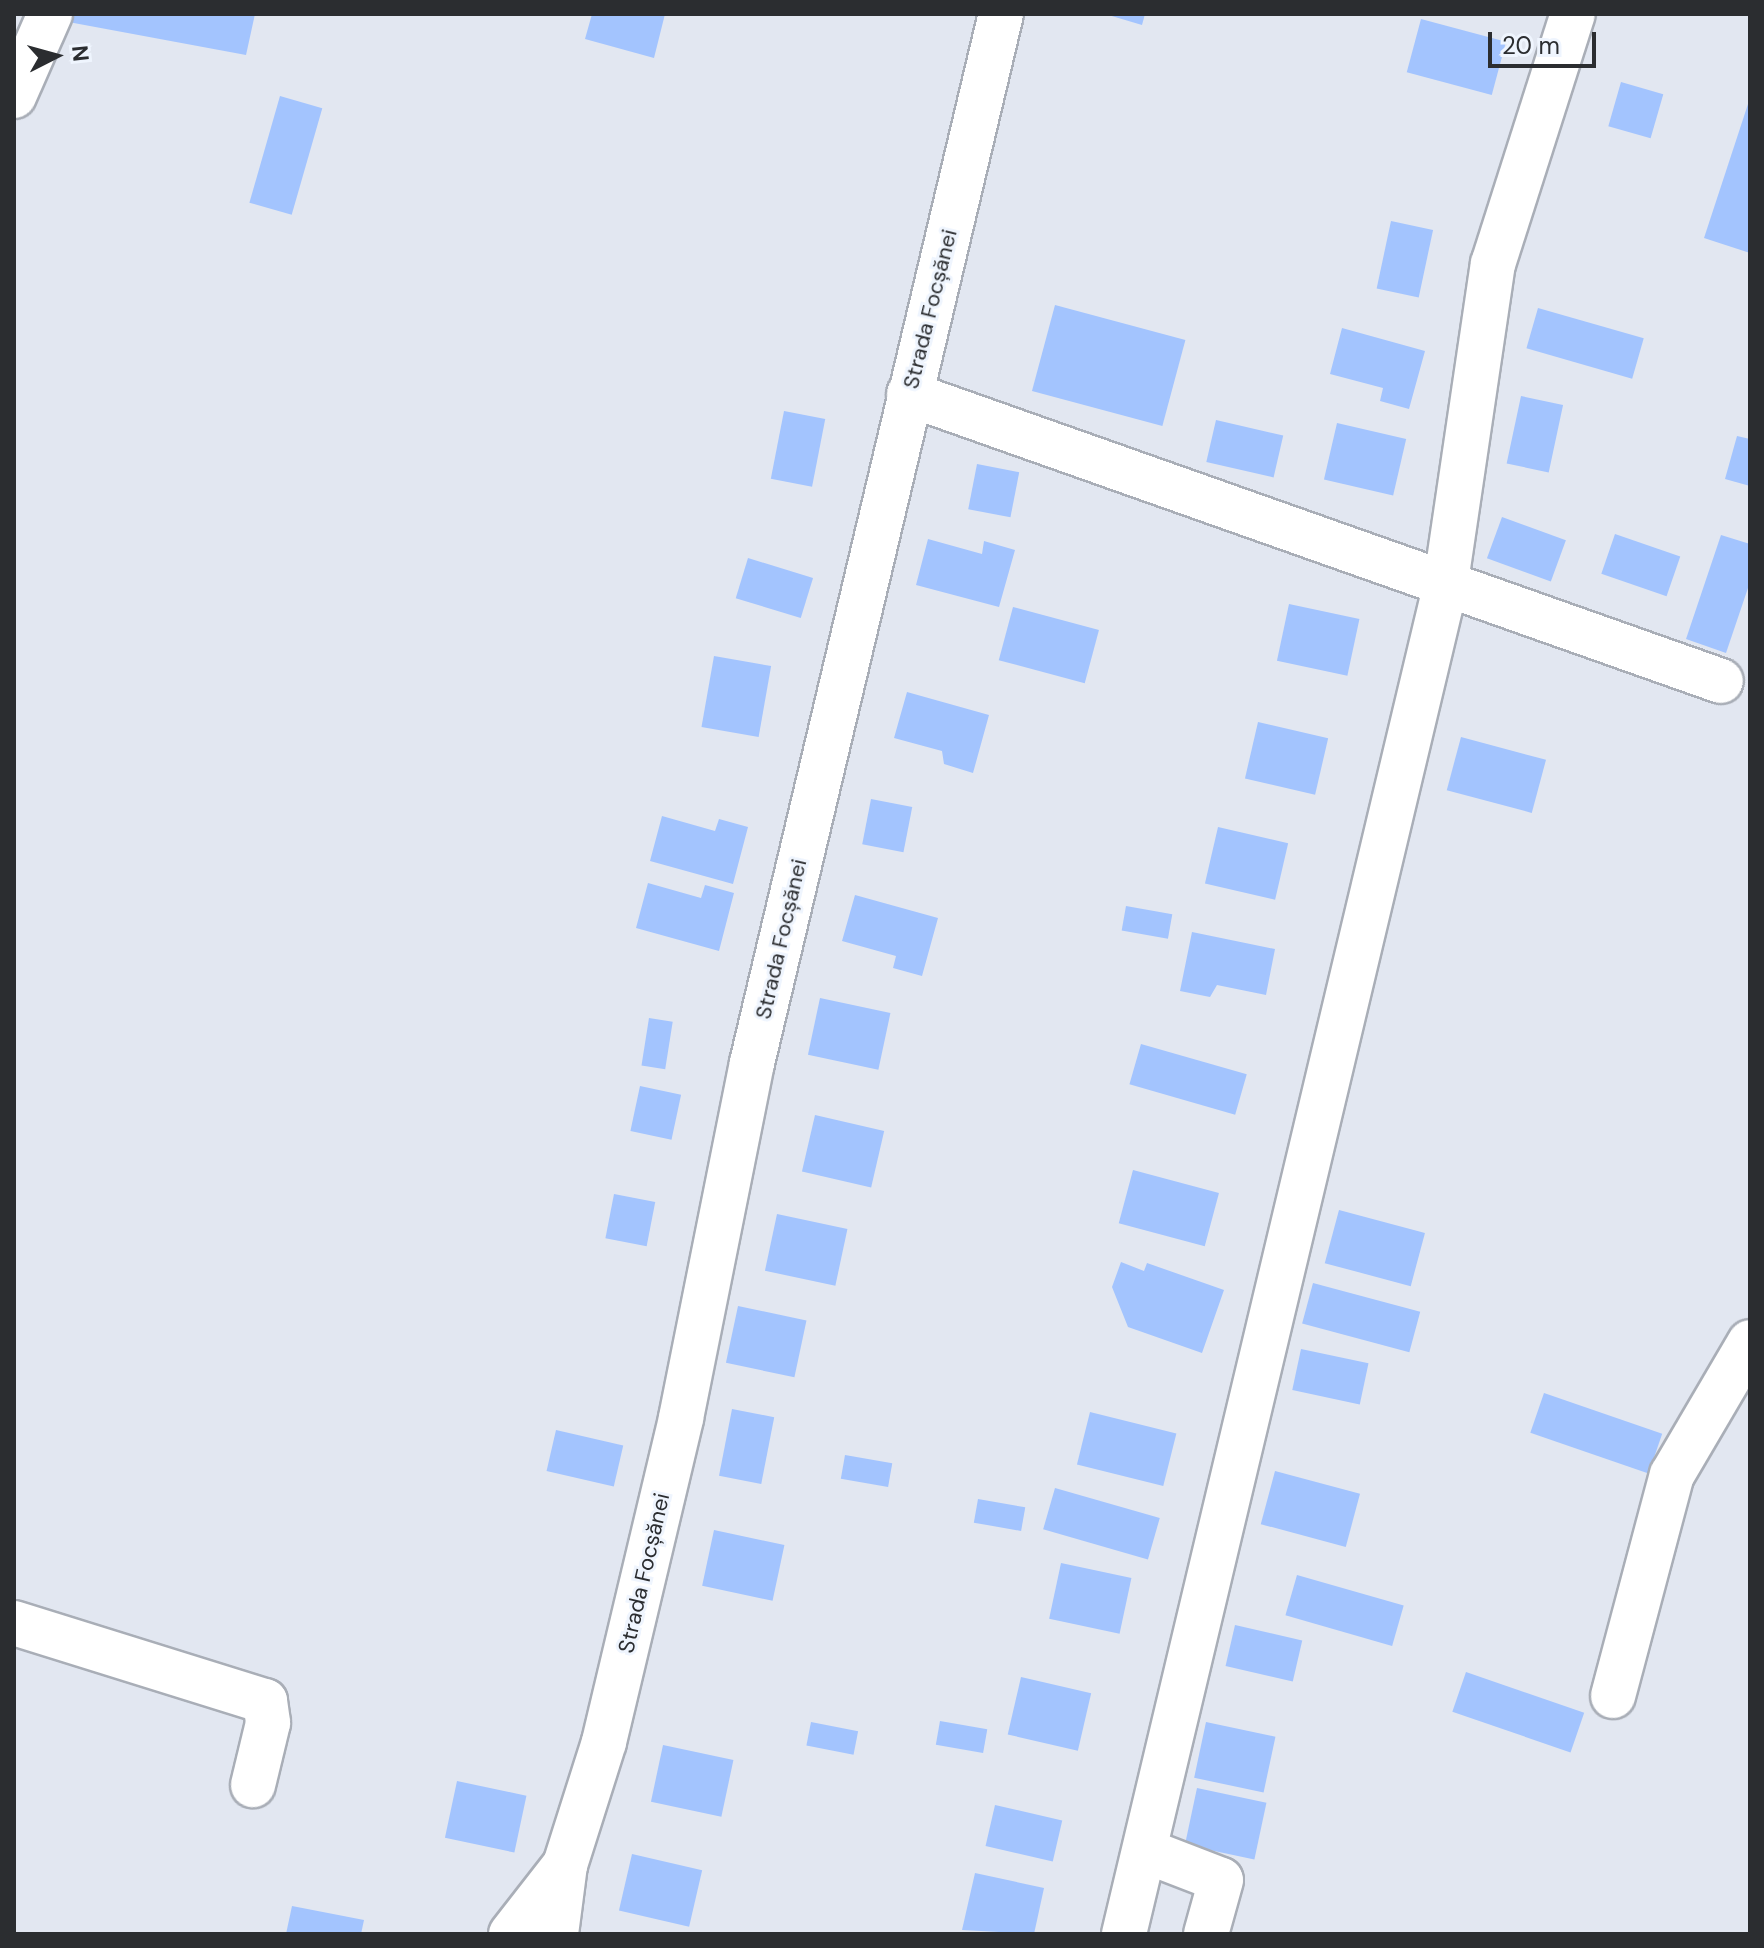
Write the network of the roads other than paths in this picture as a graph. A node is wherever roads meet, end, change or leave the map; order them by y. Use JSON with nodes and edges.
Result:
{"nodes":[{"id":1,"x":50,"y":14,"type":"edge"},
{"id":2,"x":1001,"y":14,"type":"edge"},
{"id":3,"x":1573,"y":14,"type":"edge"},
{"id":4,"x":14,"y":96,"type":"edge"},
{"id":5,"x":909,"y":394,"type":"junction"},
{"id":6,"x":1445,"y":588,"type":"junction"},
{"id":7,"x":1721,"y":681,"type":"dead end"},
{"id":8,"x":1750,"y":1342,"type":"edge"},
{"id":9,"x":14,"y":1623,"type":"edge"},
{"id":10,"x":1613,"y":1696,"type":"dead end"},
{"id":11,"x":253,"y":1785,"type":"dead end"},
{"id":12,"x":1146,"y":1851,"type":"junction"},
{"id":13,"x":565,"y":1865,"type":"junction"},
{"id":14,"x":511,"y":1934,"type":"edge"},
{"id":15,"x":556,"y":1934,"type":"edge"},
{"id":16,"x":1124,"y":1934,"type":"edge"},
{"id":17,"x":1206,"y":1934,"type":"edge"}],
"edges":[{"from":1,"to":4,"type":"street"},
{"from":2,"to":5,"type":"street","name":"Strada Focșănei"},
{"from":3,"to":6,"type":"street"},
{"from":5,"to":6,"type":"street"},
{"from":5,"to":13,"type":"street","name":"Strada Focșănei"},
{"from":6,"to":7,"type":"street"},
{"from":6,"to":12,"type":"street"},
{"from":8,"to":10,"type":"street"},
{"from":9,"to":11,"type":"street"},
{"from":12,"to":16,"type":"street"},
{"from":12,"to":17,"type":"street"},
{"from":13,"to":14,"type":"street"},
{"from":13,"to":15,"type":"street"}]}
